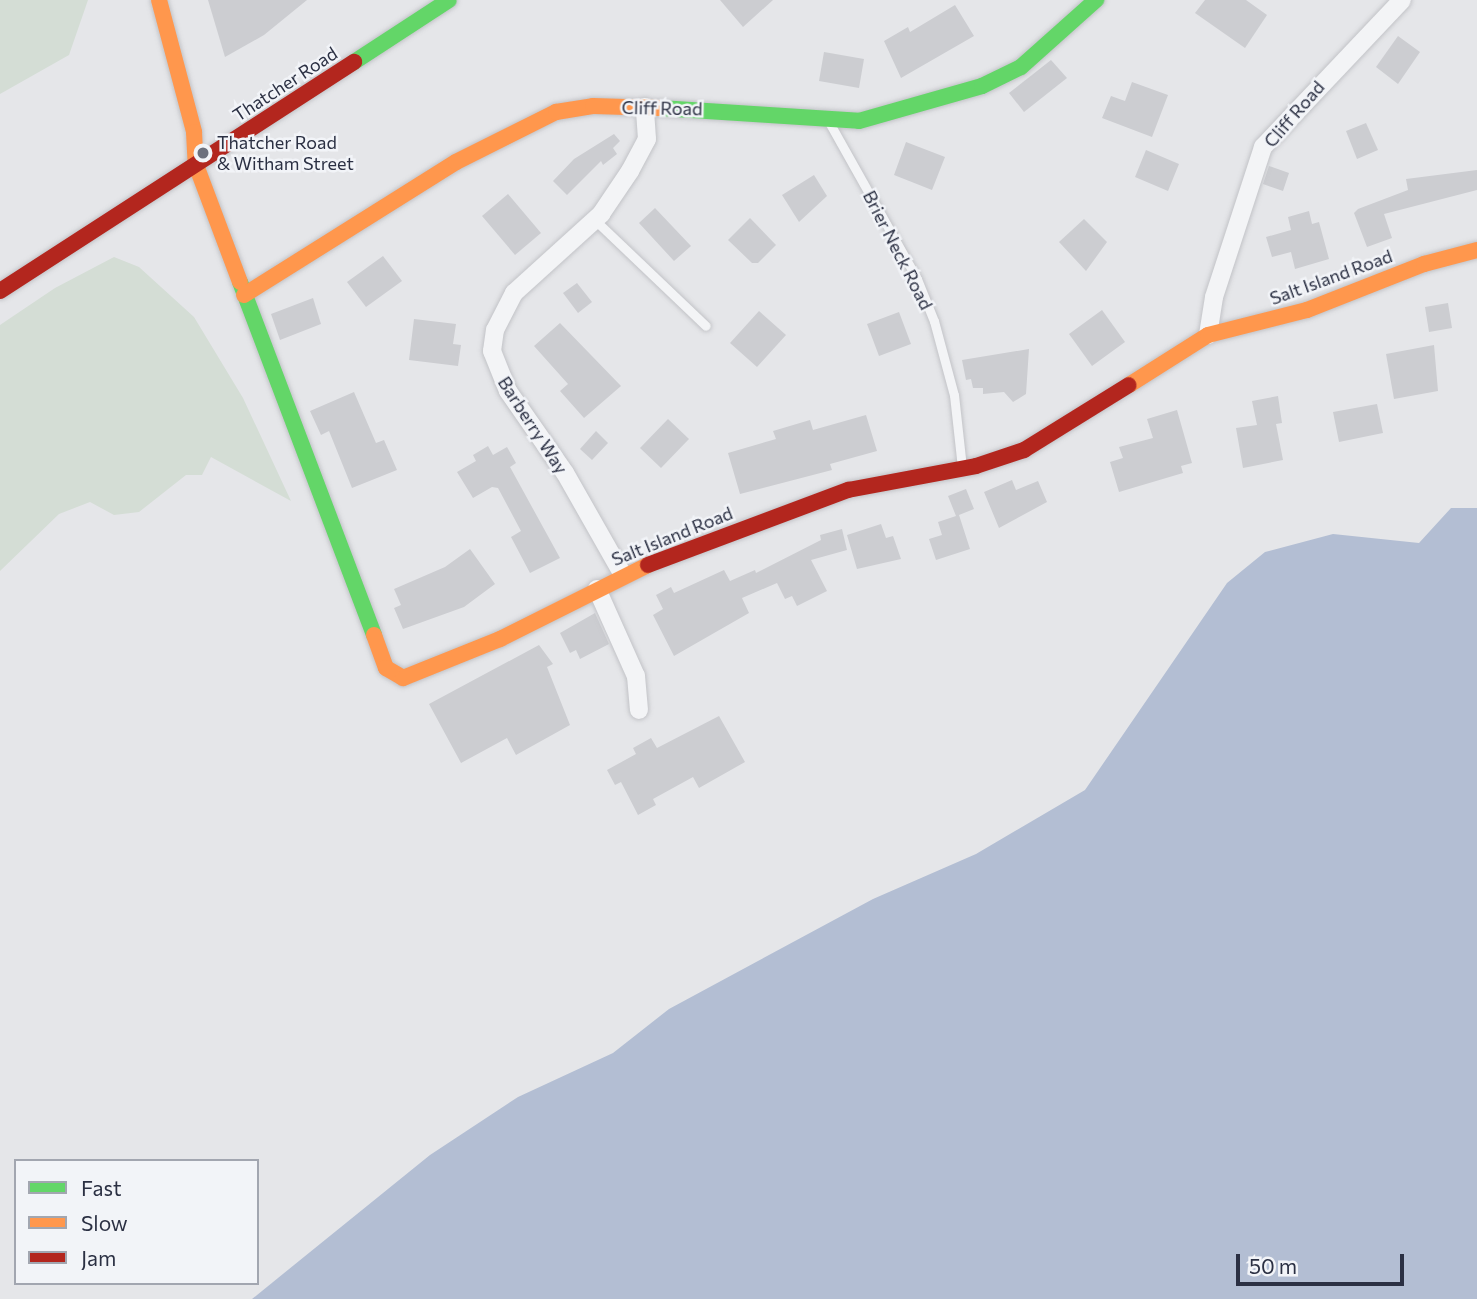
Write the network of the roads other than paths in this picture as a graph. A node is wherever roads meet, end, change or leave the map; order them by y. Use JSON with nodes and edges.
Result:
{"nodes":[{"id":1,"x":159,"y":0,"type":"edge"},
{"id":2,"x":449,"y":0,"type":"edge"},
{"id":3,"x":1096,"y":0,"type":"edge"},
{"id":4,"x":1402,"y":0,"type":"edge"},
{"id":5,"x":426,"y":6,"type":"edge"},
{"id":6,"x":645,"y":107,"type":"junction"},
{"id":7,"x":829,"y":121,"type":"junction"},
{"id":8,"x":196,"y":165,"type":"junction"},
{"id":9,"x":595,"y":220,"type":"junction"},
{"id":10,"x":1477,"y":250,"type":"edge"},
{"id":11,"x":0,"y":291,"type":"edge"},
{"id":12,"x":244,"y":295,"type":"junction"},
{"id":13,"x":706,"y":326,"type":"dead end"},
{"id":14,"x":1208,"y":335,"type":"junction"},
{"id":15,"x":962,"y":469,"type":"junction"},
{"id":16,"x":623,"y":575,"type":"junction"},
{"id":17,"x":597,"y":589,"type":"junction"},
{"id":18,"x":639,"y":710,"type":"dead end"}],
"edges":[{"from":1,"to":8,"type":"street","name":"Salt Island Road"},
{"from":2,"to":5,"type":"street","name":"Thatcher Road"},
{"from":3,"to":7,"type":"street","name":"Cliff Road"},
{"from":4,"to":14,"type":"street","name":"Cliff Road"},
{"from":5,"to":8,"type":"street","name":"Thatcher Road"},
{"from":6,"to":7,"type":"street","name":"Cliff Road"},
{"from":6,"to":9,"type":"street","name":"Barberry Way"},
{"from":6,"to":12,"type":"street","name":"Cliff Road"},
{"from":7,"to":15,"type":"lane","name":"Brier Neck Road"},
{"from":8,"to":11,"type":"street","name":"Thatcher Road"},
{"from":8,"to":12,"type":"street","name":"Salt Island Road"},
{"from":9,"to":13,"type":"lane"},
{"from":9,"to":16,"type":"street","name":"Barberry Way"},
{"from":10,"to":14,"type":"street","name":"Salt Island Road"},
{"from":12,"to":17,"type":"street","name":"Salt Island Road"},
{"from":14,"to":15,"type":"street","name":"Salt Island Road"},
{"from":15,"to":16,"type":"street","name":"Salt Island Road"},
{"from":16,"to":17,"type":"street","name":"Salt Island Road"},
{"from":17,"to":18,"type":"street"}]}
